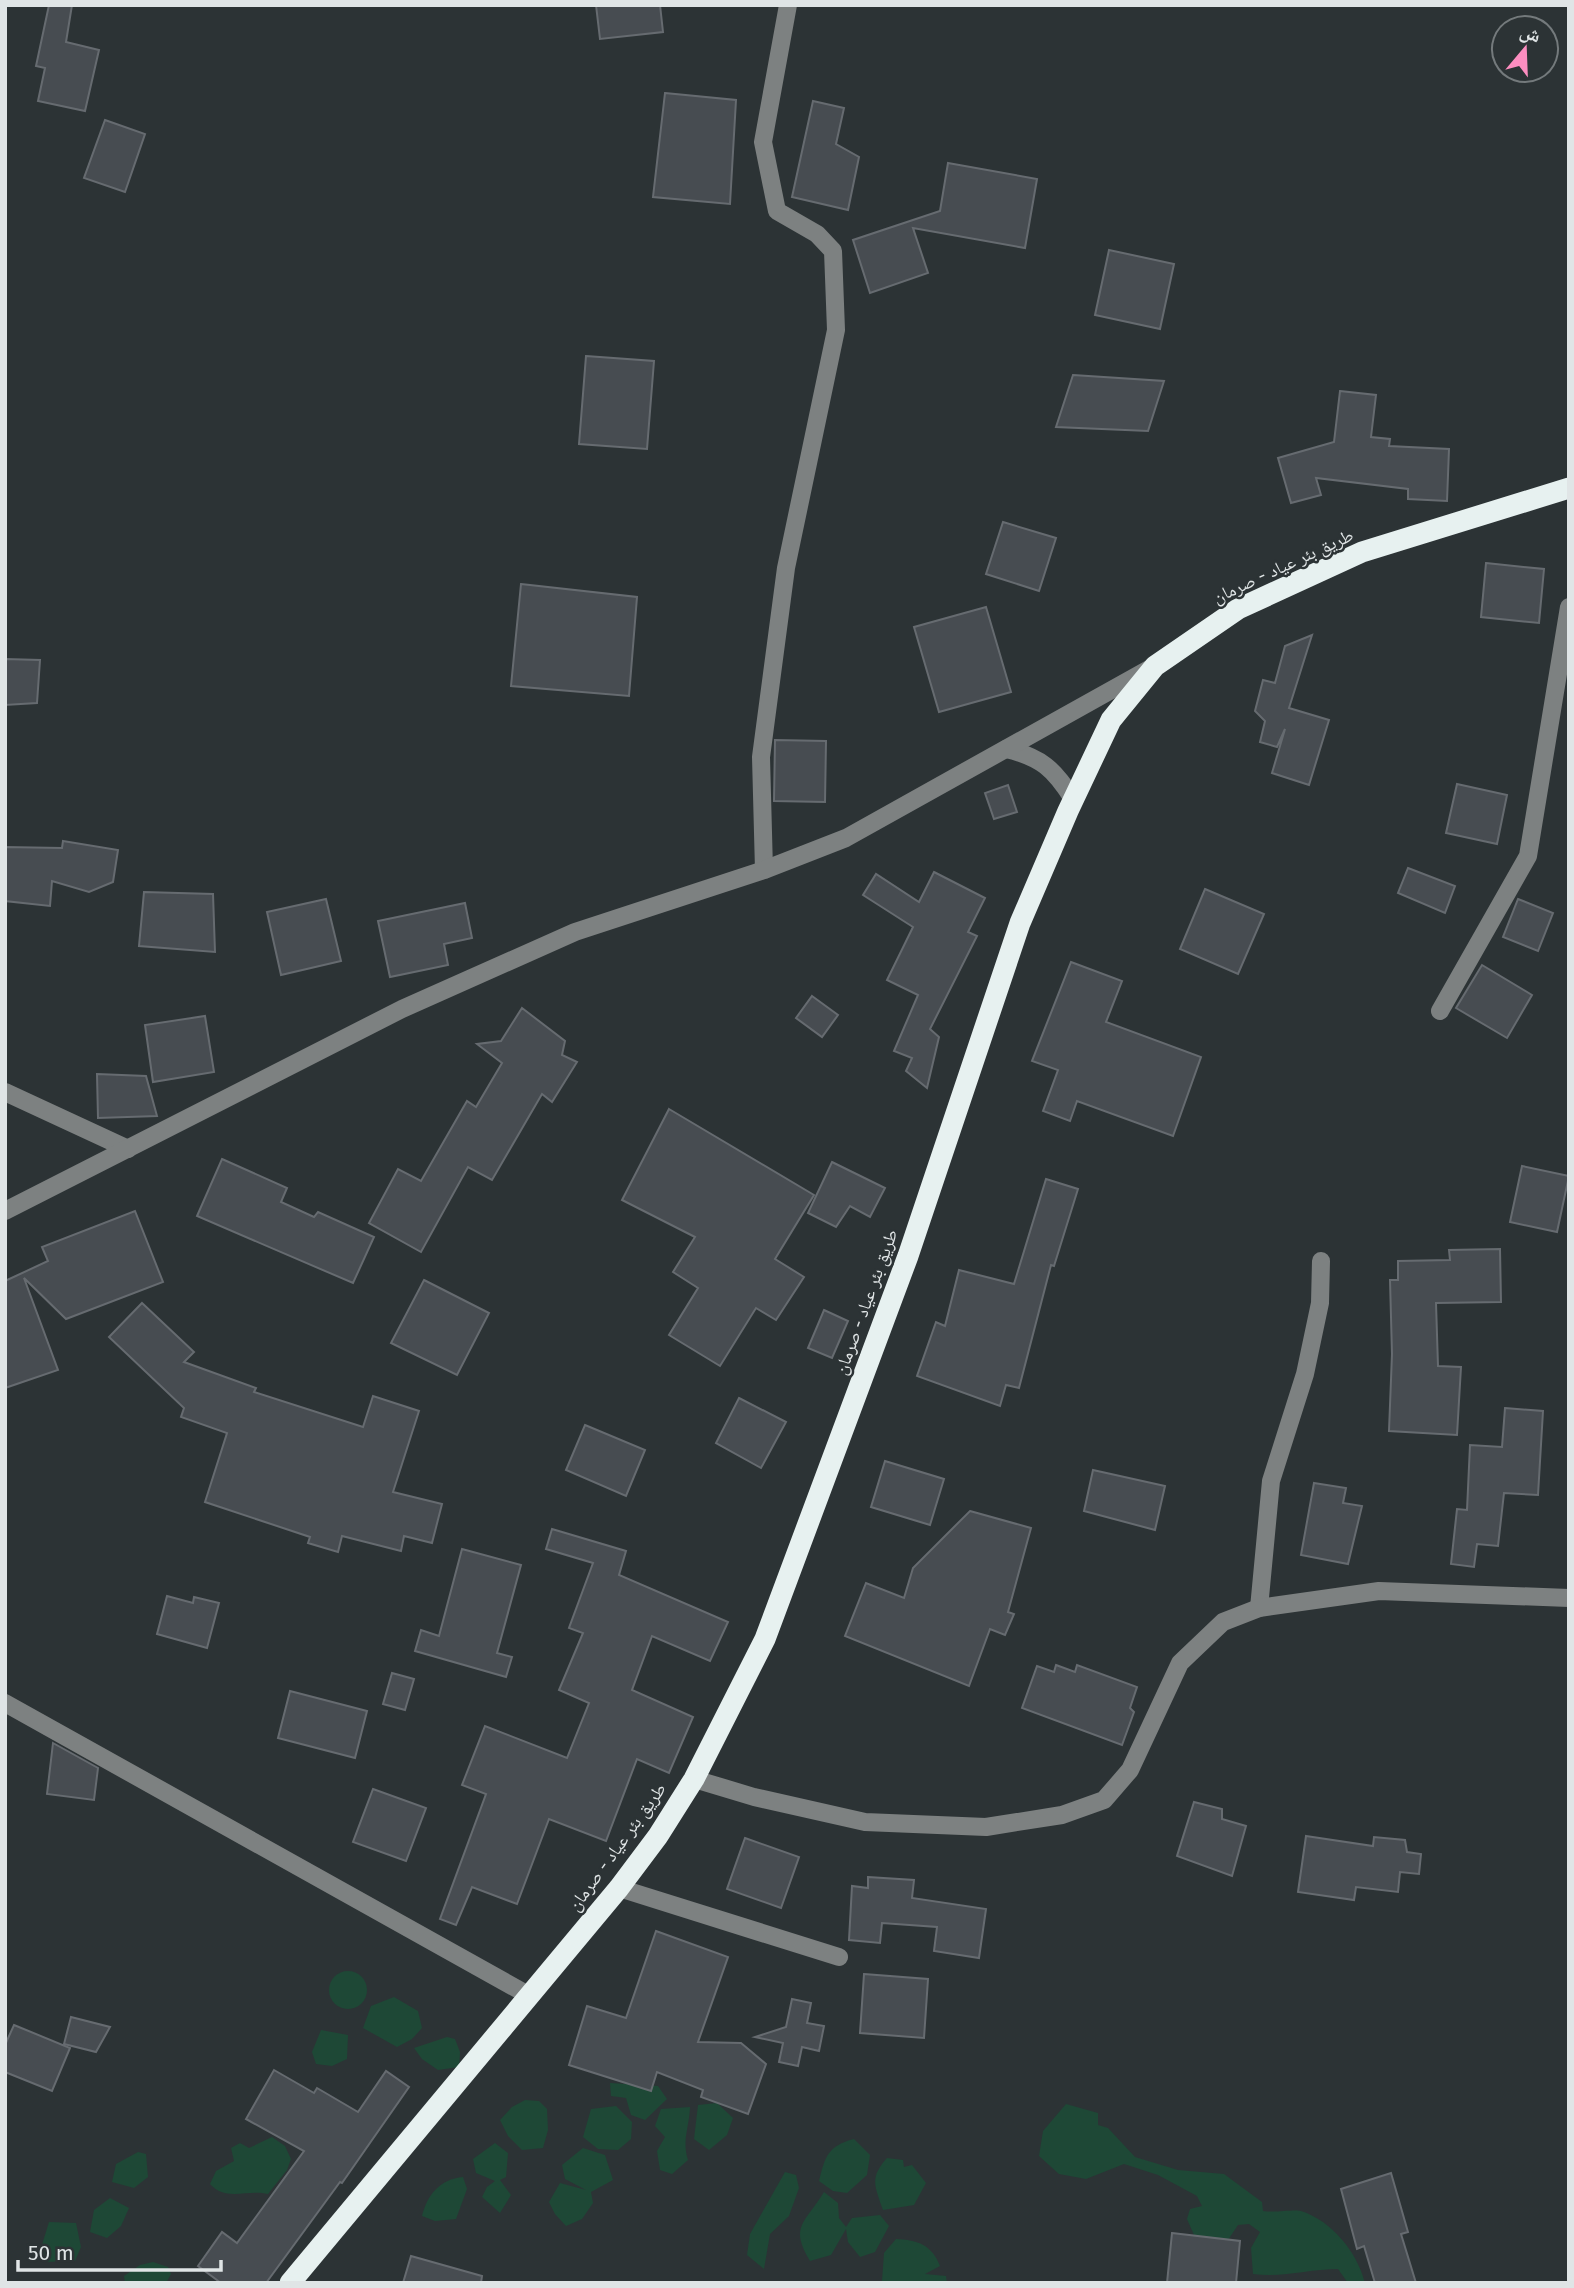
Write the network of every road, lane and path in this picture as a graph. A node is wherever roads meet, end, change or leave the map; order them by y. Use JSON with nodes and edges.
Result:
{"nodes":[{"id":1,"x":788,"y":5,"type":"edge"},
{"id":2,"x":1569,"y":488,"type":"edge"},
{"id":3,"x":1569,"y":607,"type":"edge"},
{"id":4,"x":1155,"y":666,"type":"junction"},
{"id":5,"x":1006,"y":749,"type":"junction"},
{"id":6,"x":1073,"y":799,"type":"junction"},
{"id":7,"x":764,"y":870,"type":"junction"},
{"id":8,"x":1440,"y":1012,"type":"dead end"},
{"id":9,"x":5,"y":1092,"type":"edge"},
{"id":10,"x":128,"y":1149,"type":"junction"},
{"id":11,"x":5,"y":1211,"type":"edge"},
{"id":12,"x":1321,"y":1261,"type":"dead end"},
{"id":13,"x":1569,"y":1598,"type":"edge"},
{"id":14,"x":1259,"y":1608,"type":"junction"},
{"id":15,"x":5,"y":1703,"type":"edge"},
{"id":16,"x":695,"y":1779,"type":"junction"},
{"id":17,"x":619,"y":1888,"type":"junction"},
{"id":18,"x":839,"y":1957,"type":"dead end"},
{"id":19,"x":530,"y":1996,"type":"junction"},
{"id":20,"x":290,"y":2283,"type":"edge"}],
"edges":[{"from":1,"to":7,"type":"street"},
{"from":2,"to":4,"type":"highway","name":"طريق بئر عياد - صرمان"},
{"from":3,"to":8,"type":"street"},
{"from":4,"to":5,"type":"street"},
{"from":4,"to":6,"type":"highway","name":"طريق بئر عياد - صرمان"},
{"from":5,"to":6,"type":"street"},
{"from":5,"to":7,"type":"street"},
{"from":6,"to":16,"type":"highway","name":"طريق بئر عياد - صرمان"},
{"from":7,"to":10,"type":"street"},
{"from":9,"to":10,"type":"street"},
{"from":10,"to":11,"type":"street"},
{"from":12,"to":14,"type":"street"},
{"from":13,"to":14,"type":"street"},
{"from":14,"to":16,"type":"street"},
{"from":15,"to":19,"type":"street"},
{"from":16,"to":17,"type":"highway","name":"طريق بئر عياد - صرمان"},
{"from":17,"to":18,"type":"street"},
{"from":17,"to":19,"type":"highway","name":"طريق بئر عياد - صرمان"},
{"from":19,"to":20,"type":"highway","name":"طريق بئر عياد - صرمان"}]}
